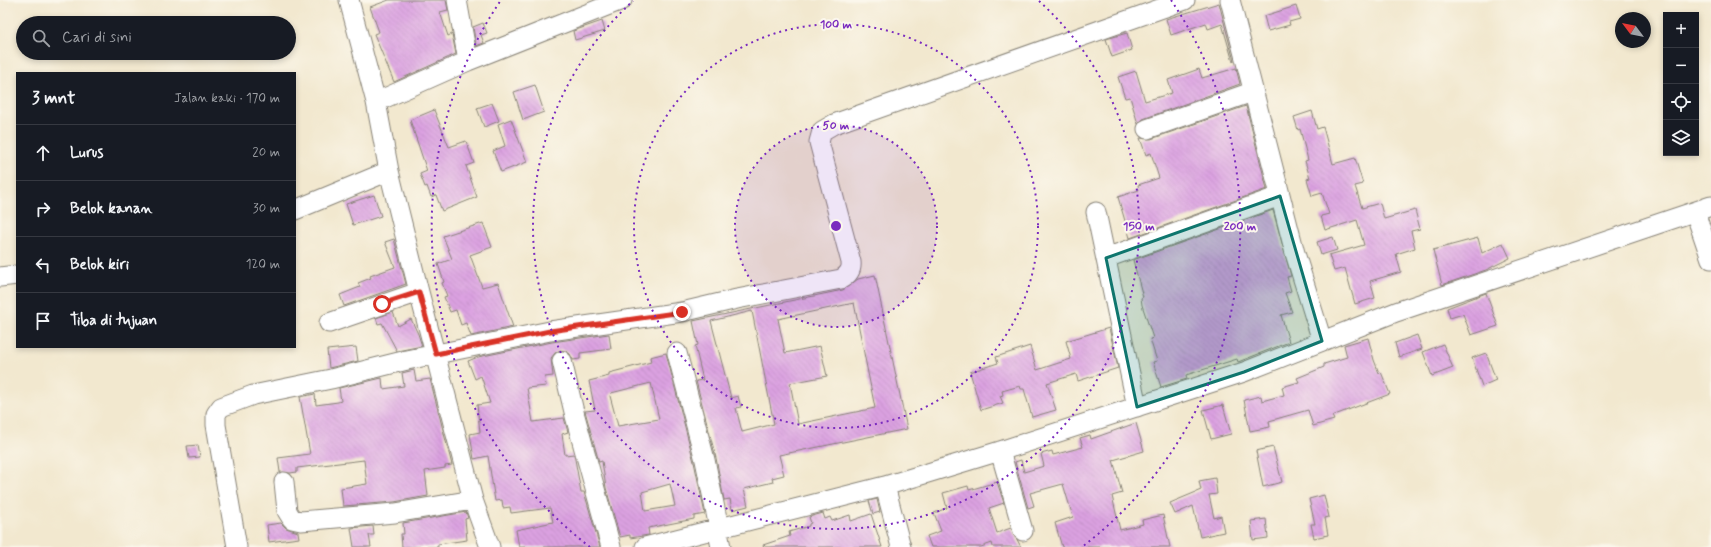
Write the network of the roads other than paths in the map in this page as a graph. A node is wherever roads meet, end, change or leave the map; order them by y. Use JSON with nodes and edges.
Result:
{"nodes":[{"id":1,"x":349,"y":0,"type":"edge"},
{"id":2,"x":457,"y":0,"type":"edge"},
{"id":3,"x":622,"y":0,"type":"edge"},
{"id":4,"x":1185,"y":0,"type":"edge"},
{"id":5,"x":1230,"y":0,"type":"edge"},
{"id":6,"x":468,"y":61,"type":"junction"},
{"id":7,"x":1252,"y":92,"type":"junction"},
{"id":8,"x":376,"y":102,"type":"junction"},
{"id":9,"x":1147,"y":129,"type":"dead end"},
{"id":10,"x":389,"y":171,"type":"junction"},
{"id":11,"x":1280,"y":196,"type":"junction"},
{"id":12,"x":1703,"y":209,"type":"edge"},
{"id":13,"x":296,"y":210,"type":"edge"},
{"id":14,"x":1096,"y":212,"type":"dead end"},
{"id":15,"x":1106,"y":258,"type":"junction"},
{"id":16,"x":1711,"y":259,"type":"edge"},
{"id":17,"x":16,"y":275,"type":"edge"},
{"id":18,"x":0,"y":277,"type":"edge"},
{"id":19,"x":419,"y":292,"type":"junction"},
{"id":20,"x":329,"y":323,"type":"dead end"},
{"id":21,"x":1322,"y":340,"type":"junction"},
{"id":22,"x":677,"y":353,"type":"dead end"},
{"id":23,"x":436,"y":354,"type":"junction"},
{"id":24,"x":562,"y":361,"type":"dead end"},
{"id":25,"x":1137,"y":407,"type":"junction"},
{"id":26,"x":1000,"y":451,"type":"junction"},
{"id":27,"x":284,"y":482,"type":"dead end"},
{"id":28,"x":885,"y":486,"type":"junction"},
{"id":29,"x":473,"y":500,"type":"junction"},
{"id":30,"x":718,"y":528,"type":"junction"},
{"id":31,"x":1023,"y":531,"type":"dead end"},
{"id":32,"x":237,"y":547,"type":"edge"},
{"id":33,"x":490,"y":547,"type":"edge"},
{"id":34,"x":611,"y":547,"type":"edge"},
{"id":35,"x":645,"y":547,"type":"edge"},
{"id":36,"x":720,"y":547,"type":"edge"},
{"id":37,"x":902,"y":547,"type":"edge"}],
"edges":[{"from":1,"to":8,"type":"street"},
{"from":2,"to":6,"type":"street"},
{"from":3,"to":6,"type":"street"},
{"from":4,"to":23,"type":"street"},
{"from":5,"to":7,"type":"street"},
{"from":6,"to":8,"type":"street"},
{"from":7,"to":9,"type":"street"},
{"from":7,"to":11,"type":"street"},
{"from":8,"to":10,"type":"street"},
{"from":10,"to":13,"type":"street"},
{"from":10,"to":19,"type":"street"},
{"from":11,"to":15,"type":"street"},
{"from":11,"to":21,"type":"street"},
{"from":12,"to":16,"type":"street"},
{"from":12,"to":21,"type":"street"},
{"from":14,"to":15,"type":"street"},
{"from":15,"to":25,"type":"street"},
{"from":17,"to":18,"type":"street"},
{"from":19,"to":20,"type":"street"},
{"from":19,"to":23,"type":"street"},
{"from":21,"to":25,"type":"street"},
{"from":22,"to":30,"type":"street"},
{"from":23,"to":29,"type":"street"},
{"from":23,"to":32,"type":"street"},
{"from":24,"to":34,"type":"street"},
{"from":25,"to":26,"type":"street"},
{"from":26,"to":28,"type":"street"},
{"from":26,"to":31,"type":"street"},
{"from":27,"to":29,"type":"street"},
{"from":28,"to":30,"type":"street"},
{"from":28,"to":37,"type":"street"},
{"from":29,"to":33,"type":"street"},
{"from":30,"to":35,"type":"street"},
{"from":30,"to":36,"type":"street"}]}
